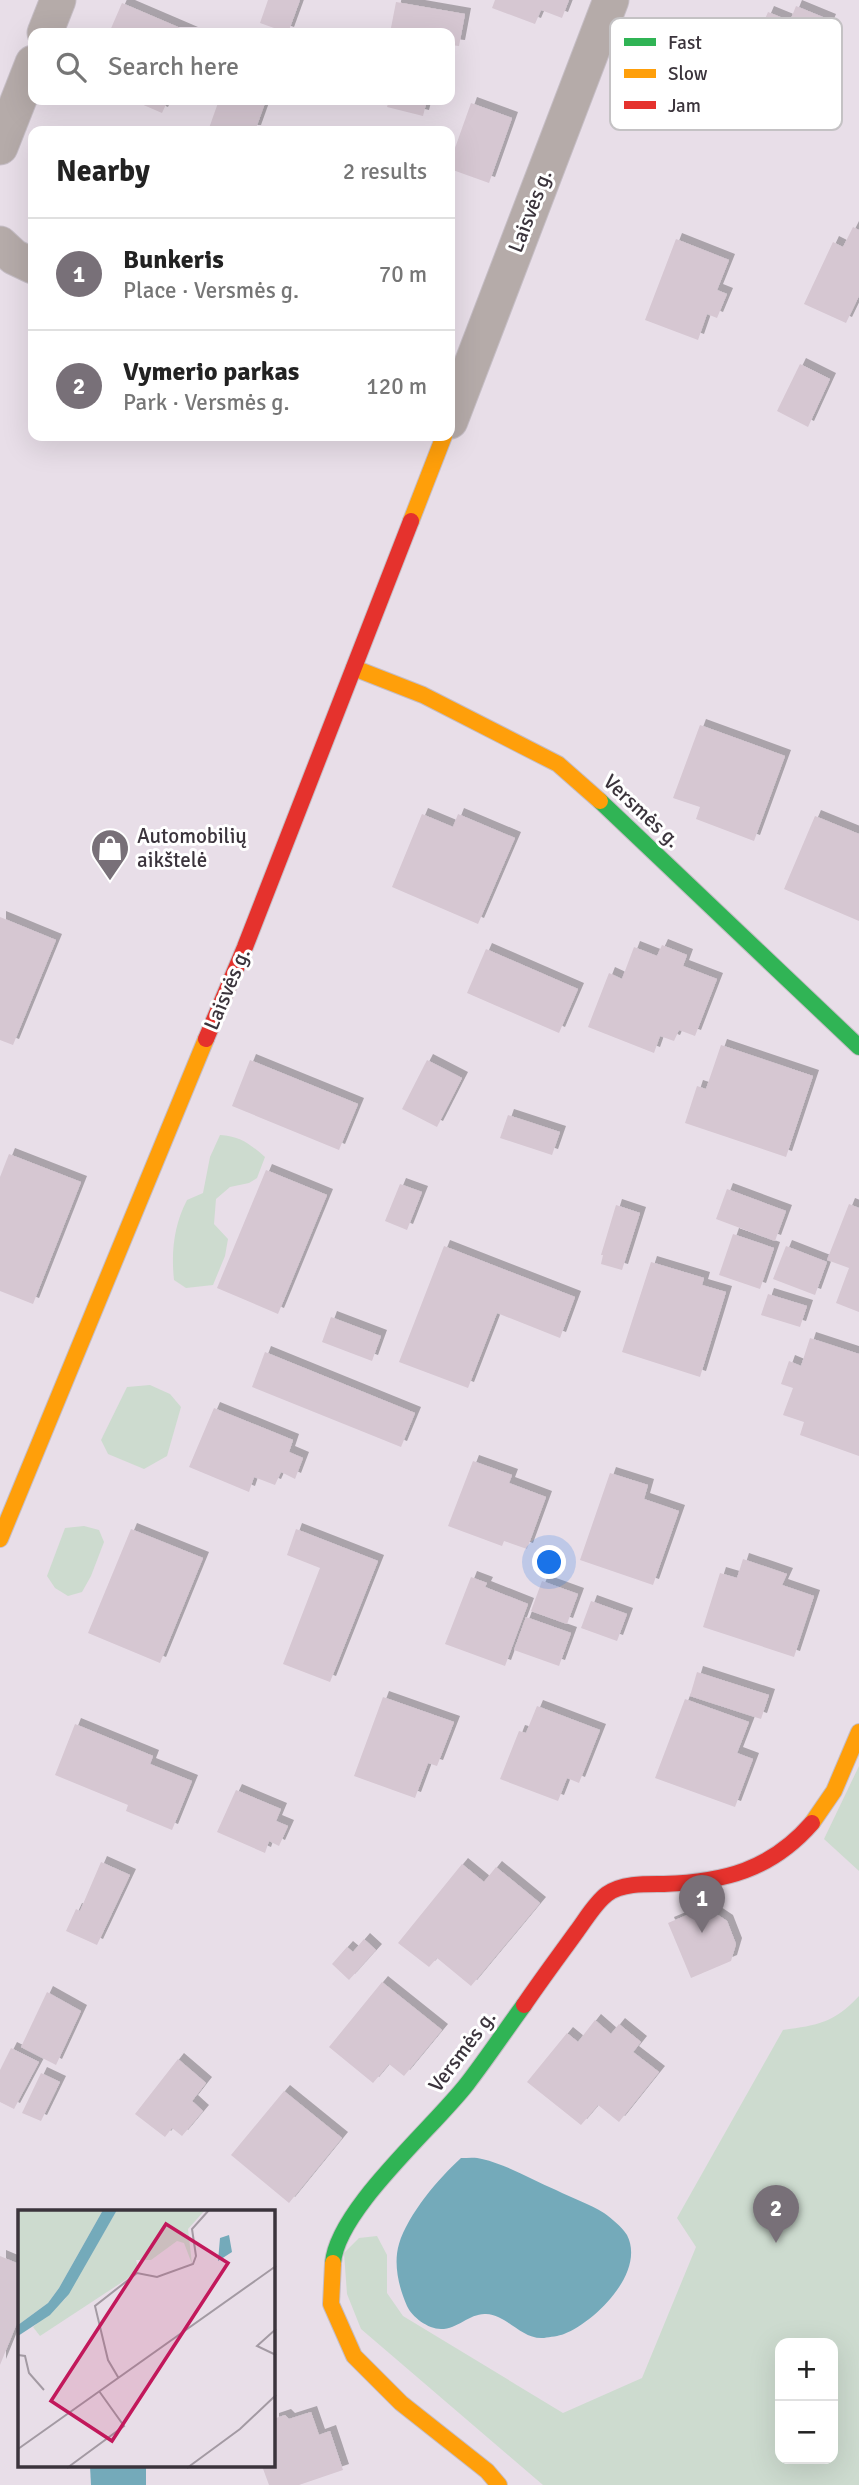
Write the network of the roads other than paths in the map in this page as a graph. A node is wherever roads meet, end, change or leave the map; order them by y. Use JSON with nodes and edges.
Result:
{"nodes":[{"id":1,"x":58,"y":0,"type":"edge"},
{"id":2,"x":611,"y":0,"type":"edge"},
{"id":3,"x":47,"y":28,"type":"edge"},
{"id":4,"x":28,"y":76,"type":"edge"},
{"id":5,"x":0,"y":147,"type":"edge"},
{"id":6,"x":0,"y":244,"type":"edge"},
{"id":7,"x":28,"y":264,"type":"edge"},
{"id":8,"x":455,"y":405,"type":"edge"},
{"id":9,"x":441,"y":441,"type":"edge"},
{"id":10,"x":354,"y":668,"type":"junction"},
{"id":11,"x":859,"y":1047,"type":"edge"},
{"id":12,"x":0,"y":1539,"type":"edge"},
{"id":13,"x":859,"y":1732,"type":"edge"},
{"id":14,"x":499,"y":2485,"type":"edge"}],
"edges":[{"from":1,"to":3,"type":"street"},
{"from":2,"to":8,"type":"street","name":"Laisvės g."},
{"from":4,"to":5,"type":"street"},
{"from":6,"to":7,"type":"street"},
{"from":9,"to":10,"type":"street","name":"Laisvės g."},
{"from":10,"to":11,"type":"street","name":"Versmės g."},
{"from":10,"to":12,"type":"street","name":"Laisvės g."},
{"from":13,"to":14,"type":"street","name":"Versmės g."}]}
